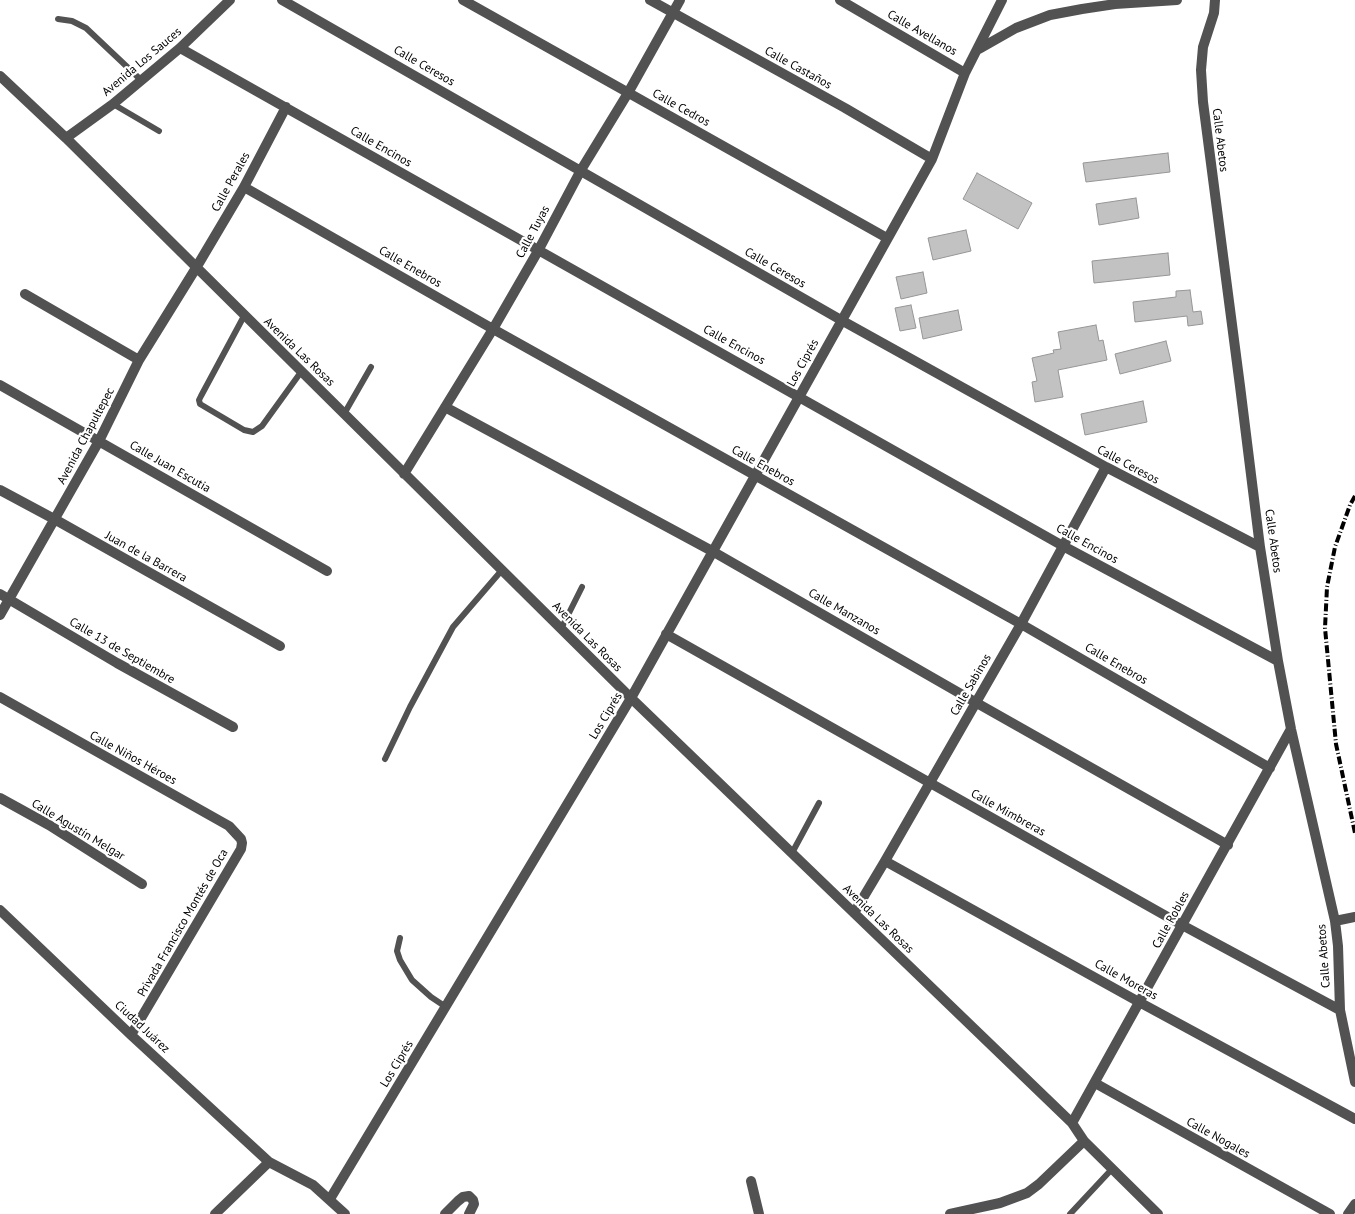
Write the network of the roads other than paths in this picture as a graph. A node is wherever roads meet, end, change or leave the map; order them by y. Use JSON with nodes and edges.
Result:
{"nodes":[{"id":1,"x":230,"y":0,"type":"edge"},
{"id":2,"x":282,"y":0,"type":"edge"},
{"id":3,"x":464,"y":0,"type":"edge"},
{"id":4,"x":650,"y":0,"type":"edge"},
{"id":5,"x":680,"y":0,"type":"edge"},
{"id":6,"x":840,"y":0,"type":"edge"},
{"id":7,"x":1002,"y":0,"type":"edge"},
{"id":8,"x":1177,"y":0,"type":"edge"},
{"id":9,"x":1215,"y":0,"type":"edge"},
{"id":10,"x":673,"y":13,"type":"junction"},
{"id":11,"x":58,"y":19,"type":"dead end"},
{"id":12,"x":180,"y":48,"type":"junction"},
{"id":13,"x":978,"y":50,"type":"junction"},
{"id":14,"x":966,"y":73,"type":"junction"},
{"id":15,"x":0,"y":76,"type":"edge"},
{"id":16,"x":141,"y":80,"type":"junction"},
{"id":17,"x":628,"y":93,"type":"junction"},
{"id":18,"x":113,"y":104,"type":"junction"},
{"id":19,"x":286,"y":107,"type":"junction"},
{"id":20,"x":159,"y":130,"type":"dead end"},
{"id":21,"x":66,"y":138,"type":"junction"},
{"id":22,"x":932,"y":160,"type":"junction"},
{"id":23,"x":581,"y":170,"type":"junction"},
{"id":24,"x":244,"y":187,"type":"junction"},
{"id":25,"x":887,"y":238,"type":"junction"},
{"id":26,"x":538,"y":251,"type":"junction"},
{"id":27,"x":196,"y":268,"type":"junction"},
{"id":28,"x":25,"y":294,"type":"dead end"},
{"id":29,"x":244,"y":316,"type":"junction"},
{"id":30,"x":841,"y":320,"type":"junction"},
{"id":31,"x":493,"y":329,"type":"junction"},
{"id":32,"x":139,"y":360,"type":"junction"},
{"id":33,"x":371,"y":367,"type":"dead end"},
{"id":34,"x":301,"y":372,"type":"junction"},
{"id":35,"x":0,"y":385,"type":"edge"},
{"id":36,"x":799,"y":396,"type":"junction"},
{"id":37,"x":445,"y":407,"type":"junction"},
{"id":38,"x":344,"y":414,"type":"junction"},
{"id":39,"x":100,"y":441,"type":"junction"},
{"id":40,"x":1106,"y":467,"type":"junction"},
{"id":41,"x":404,"y":474,"type":"junction"},
{"id":42,"x":756,"y":476,"type":"junction"},
{"id":43,"x":0,"y":490,"type":"edge"},
{"id":44,"x":56,"y":520,"type":"junction"},
{"id":45,"x":1063,"y":546,"type":"junction"},
{"id":46,"x":1260,"y":547,"type":"junction"},
{"id":47,"x":712,"y":551,"type":"junction"},
{"id":48,"x":327,"y":570,"type":"dead end"},
{"id":49,"x":502,"y":570,"type":"junction"},
{"id":50,"x":582,"y":587,"type":"dead end"},
{"id":51,"x":4,"y":597,"type":"edge"},
{"id":52,"x":0,"y":615,"type":"edge"},
{"id":53,"x":1021,"y":624,"type":"junction"},
{"id":54,"x":561,"y":628,"type":"junction"},
{"id":55,"x":666,"y":634,"type":"junction"},
{"id":56,"x":280,"y":646,"type":"dead end"},
{"id":57,"x":1278,"y":661,"type":"junction"},
{"id":58,"x":0,"y":697,"type":"edge"},
{"id":59,"x":631,"y":698,"type":"junction"},
{"id":60,"x":975,"y":702,"type":"junction"},
{"id":61,"x":233,"y":727,"type":"dead end"},
{"id":62,"x":1291,"y":729,"type":"junction"},
{"id":63,"x":386,"y":759,"type":"dead end"},
{"id":64,"x":1270,"y":768,"type":"junction"},
{"id":65,"x":929,"y":783,"type":"junction"},
{"id":66,"x":0,"y":798,"type":"edge"},
{"id":67,"x":819,"y":803,"type":"dead end"},
{"id":68,"x":1228,"y":845,"type":"junction"},
{"id":69,"x":240,"y":849,"type":"joint"},
{"id":70,"x":792,"y":853,"type":"junction"},
{"id":71,"x":885,"y":861,"type":"junction"},
{"id":72,"x":142,"y":884,"type":"dead end"},
{"id":73,"x":0,"y":910,"type":"edge"},
{"id":74,"x":854,"y":913,"type":"junction"},
{"id":75,"x":1355,"y":917,"type":"edge"},
{"id":76,"x":1335,"y":921,"type":"junction"},
{"id":77,"x":1182,"y":925,"type":"junction"},
{"id":78,"x":400,"y":938,"type":"dead end"},
{"id":79,"x":1139,"y":1002,"type":"junction"},
{"id":80,"x":446,"y":1007,"type":"junction"},
{"id":81,"x":1340,"y":1010,"type":"junction"},
{"id":82,"x":131,"y":1035,"type":"junction"},
{"id":83,"x":1355,"y":1082,"type":"edge"},
{"id":84,"x":1095,"y":1083,"type":"junction"},
{"id":85,"x":1355,"y":1120,"type":"edge"},
{"id":86,"x":1072,"y":1123,"type":"junction"},
{"id":87,"x":1084,"y":1141,"type":"junction"},
{"id":88,"x":269,"y":1162,"type":"junction"},
{"id":89,"x":1112,"y":1169,"type":"junction"},
{"id":90,"x":751,"y":1181,"type":"dead end"},
{"id":91,"x":330,"y":1199,"type":"junction"},
{"id":92,"x":1355,"y":1204,"type":"edge"},
{"id":93,"x":215,"y":1214,"type":"edge"},
{"id":94,"x":345,"y":1214,"type":"edge"},
{"id":95,"x":444,"y":1214,"type":"edge"},
{"id":96,"x":469,"y":1214,"type":"edge"},
{"id":97,"x":758,"y":1214,"type":"edge"},
{"id":98,"x":950,"y":1214,"type":"edge"},
{"id":99,"x":1070,"y":1214,"type":"edge"},
{"id":100,"x":1158,"y":1214,"type":"edge"},
{"id":101,"x":1330,"y":1214,"type":"edge"},
{"id":102,"x":1348,"y":1214,"type":"edge"}],
"edges":[{"from":1,"to":12,"type":"street","name":"Avenida Los Sauces"},
{"from":2,"to":23,"type":"street","name":"Calle Ceresos"},
{"from":3,"to":17,"type":"street","name":"Calle Cedros"},
{"from":4,"to":10,"type":"street","name":"Calle Castaños"},
{"from":5,"to":10,"type":"street","name":"Calle Tuyas"},
{"from":6,"to":14,"type":"street","name":"Calle Avellanos"},
{"from":7,"to":13,"type":"street","name":"Los Ciprés"},
{"from":8,"to":13,"type":"street"},
{"from":9,"to":46,"type":"street","name":"Calle Abetos"},
{"from":10,"to":17,"type":"street","name":"Calle Tuyas"},
{"from":10,"to":22,"type":"street","name":"Calle Castaños"},
{"from":11,"to":16,"type":"lane"},
{"from":12,"to":16,"type":"street","name":"Avenida Los Sauces"},
{"from":12,"to":19,"type":"street","name":"Calle Encinos"},
{"from":13,"to":14,"type":"street","name":"Los Ciprés"},
{"from":14,"to":22,"type":"street","name":"Los Ciprés"},
{"from":15,"to":21,"type":"street","name":"Avenida Las Rosas"},
{"from":16,"to":18,"type":"street","name":"Avenida Los Sauces"},
{"from":17,"to":23,"type":"street","name":"Calle Tuyas"},
{"from":17,"to":25,"type":"street","name":"Calle Cedros"},
{"from":18,"to":20,"type":"lane"},
{"from":18,"to":21,"type":"street","name":"Avenida Los Sauces"},
{"from":19,"to":24,"type":"street","name":"Calle Perales"},
{"from":19,"to":26,"type":"street","name":"Calle Encinos"},
{"from":21,"to":27,"type":"street","name":"Avenida Las Rosas"},
{"from":22,"to":25,"type":"street","name":"Los Ciprés"},
{"from":23,"to":26,"type":"street","name":"Calle Tuyas"},
{"from":23,"to":30,"type":"street","name":"Calle Ceresos"},
{"from":24,"to":27,"type":"street","name":"Calle Perales"},
{"from":24,"to":31,"type":"street","name":"Calle Enebros"},
{"from":25,"to":30,"type":"street","name":"Los Ciprés"},
{"from":26,"to":31,"type":"street","name":"Calle Tuyas"},
{"from":26,"to":36,"type":"street","name":"Calle Encinos"},
{"from":27,"to":29,"type":"street","name":"Avenida Las Rosas"},
{"from":27,"to":32,"type":"street","name":"Avenida Chapultepec"},
{"from":28,"to":32,"type":"street"},
{"from":29,"to":34,"type":"street","name":"Avenida Las Rosas"},
{"from":29,"to":34,"type":"lane"},
{"from":30,"to":36,"type":"street","name":"Los Ciprés"},
{"from":30,"to":40,"type":"street","name":"Calle Ceresos"},
{"from":31,"to":37,"type":"street","name":"Calle Tuyas"},
{"from":31,"to":42,"type":"street","name":"Calle Enebros"},
{"from":32,"to":39,"type":"street","name":"Avenida Chapultepec"},
{"from":33,"to":38,"type":"lane"},
{"from":34,"to":38,"type":"street","name":"Avenida Las Rosas"},
{"from":35,"to":39,"type":"street","name":"Calle Juan Escutia"},
{"from":36,"to":42,"type":"street","name":"Los Ciprés"},
{"from":36,"to":45,"type":"street","name":"Calle Encinos"},
{"from":37,"to":41,"type":"street","name":"Calle Tuyas"},
{"from":37,"to":47,"type":"street","name":"Calle Manzanos"},
{"from":38,"to":41,"type":"street","name":"Avenida Las Rosas"},
{"from":39,"to":44,"type":"street","name":"Avenida Chapultepec"},
{"from":39,"to":48,"type":"street","name":"Calle Juan Escutia"},
{"from":40,"to":45,"type":"street","name":"Calle Sabinos"},
{"from":40,"to":46,"type":"street","name":"Calle Ceresos"},
{"from":41,"to":49,"type":"street","name":"Avenida Las Rosas"},
{"from":42,"to":47,"type":"street","name":"Los Ciprés"},
{"from":42,"to":53,"type":"street","name":"Calle Enebros"},
{"from":43,"to":44,"type":"street","name":"Juan de la Barrera"},
{"from":44,"to":51,"type":"street","name":"Avenida Chapultepec"},
{"from":44,"to":56,"type":"street","name":"Juan de la Barrera"},
{"from":45,"to":53,"type":"street","name":"Calle Sabinos"},
{"from":45,"to":57,"type":"street","name":"Calle Encinos"},
{"from":46,"to":57,"type":"street","name":"Calle Abetos"},
{"from":47,"to":55,"type":"street","name":"Los Ciprés"},
{"from":47,"to":60,"type":"street","name":"Calle Manzanos"},
{"from":49,"to":54,"type":"street","name":"Avenida Las Rosas"},
{"from":49,"to":63,"type":"lane"},
{"from":50,"to":54,"type":"lane"},
{"from":51,"to":52,"type":"street","name":"Avenida Chapultepec"},
{"from":51,"to":61,"type":"street","name":"Calle 13 de Septiembre"},
{"from":53,"to":60,"type":"street","name":"Calle Sabinos"},
{"from":53,"to":64,"type":"street","name":"Calle Enebros"},
{"from":54,"to":59,"type":"street","name":"Avenida Las Rosas"},
{"from":55,"to":59,"type":"street","name":"Los Ciprés"},
{"from":55,"to":65,"type":"street","name":"Calle Mimbreras"},
{"from":57,"to":62,"type":"street","name":"Calle Abetos"},
{"from":58,"to":69,"type":"street","name":"Calle Niños Héroes"},
{"from":59,"to":70,"type":"street","name":"Avenida Las Rosas"},
{"from":59,"to":80,"type":"street","name":"Los Ciprés"},
{"from":60,"to":65,"type":"street","name":"Calle Sabinos"},
{"from":60,"to":68,"type":"street","name":"Calle Manzanos"},
{"from":62,"to":64,"type":"street","name":"Calle Robles"},
{"from":62,"to":76,"type":"street","name":"Calle Abetos"},
{"from":64,"to":68,"type":"street","name":"Calle Robles"},
{"from":65,"to":71,"type":"street","name":"Calle Sabinos"},
{"from":65,"to":77,"type":"street","name":"Calle Mimbreras"},
{"from":66,"to":72,"type":"street","name":"Calle Agustín Melgar"},
{"from":67,"to":70,"type":"lane"},
{"from":68,"to":77,"type":"street","name":"Calle Robles"},
{"from":69,"to":82,"type":"street","name":"Privada Francisco Montés de Oca"},
{"from":70,"to":74,"type":"street","name":"Avenida Las Rosas"},
{"from":71,"to":74,"type":"street","name":"Calle Sabinos"},
{"from":71,"to":79,"type":"street","name":"Calle Moreras"},
{"from":73,"to":82,"type":"street","name":"Ciudad Juárez"},
{"from":74,"to":86,"type":"street","name":"Avenida Las Rosas"},
{"from":75,"to":76,"type":"street"},
{"from":76,"to":81,"type":"street","name":"Calle Abetos"},
{"from":77,"to":79,"type":"street","name":"Calle Robles"},
{"from":77,"to":81,"type":"street","name":"Calle Mimbreras"},
{"from":78,"to":80,"type":"lane"},
{"from":79,"to":84,"type":"street","name":"Calle Robles"},
{"from":79,"to":85,"type":"street","name":"Calle Moreras"},
{"from":80,"to":91,"type":"street","name":"Los Ciprés"},
{"from":81,"to":83,"type":"street","name":"Calle Abetos"},
{"from":82,"to":88,"type":"street","name":"Ciudad Juárez"},
{"from":84,"to":86,"type":"street","name":"Calle Robles"},
{"from":84,"to":101,"type":"street","name":"Calle Nogales"},
{"from":86,"to":87,"type":"street","name":"Avenida Las Rosas"},
{"from":87,"to":89,"type":"street","name":"Avenida Las Rosas"},
{"from":87,"to":98,"type":"street"},
{"from":88,"to":91,"type":"street","name":"Ciudad Juárez"},
{"from":88,"to":93,"type":"street"},
{"from":89,"to":99,"type":"lane"},
{"from":89,"to":100,"type":"street","name":"Avenida Las Rosas"},
{"from":90,"to":97,"type":"street"},
{"from":91,"to":94,"type":"street","name":"Ciudad Juárez"},
{"from":92,"to":102,"type":"street"},
{"from":95,"to":96,"type":"street"}]}
